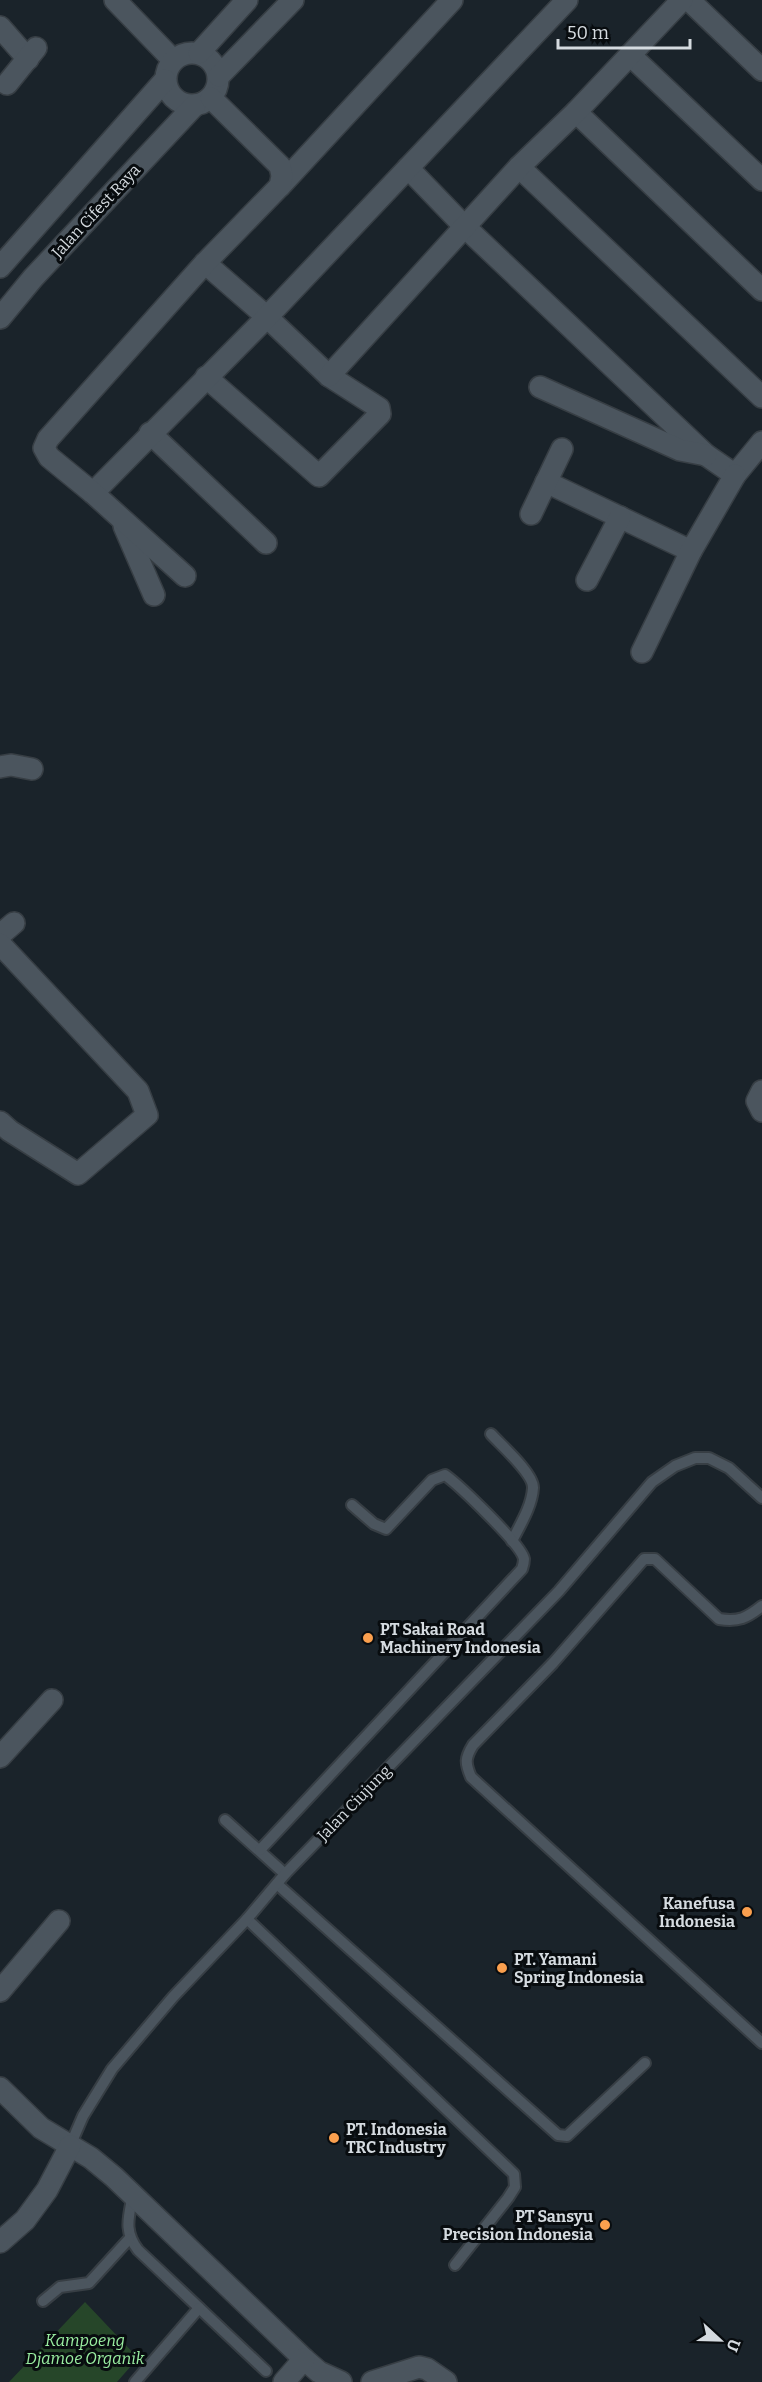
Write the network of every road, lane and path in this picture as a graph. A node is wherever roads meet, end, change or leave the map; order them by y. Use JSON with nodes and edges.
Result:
{"nodes":[{"id":1,"x":115,"y":0,"type":"edge"},
{"id":2,"x":247,"y":0,"type":"edge"},
{"id":3,"x":293,"y":0,"type":"edge"},
{"id":4,"x":452,"y":0,"type":"edge"},
{"id":5,"x":567,"y":0,"type":"edge"},
{"id":6,"x":682,"y":0,"type":"edge"},
{"id":7,"x":689,"y":0,"type":"edge"},
{"id":8,"x":0,"y":27,"type":"edge"},
{"id":9,"x":199,"y":52,"type":"junction"},
{"id":10,"x":630,"y":55,"type":"junction"},
{"id":11,"x":173,"y":60,"type":"junction"},
{"id":12,"x":762,"y":70,"type":"edge"},
{"id":13,"x":219,"y":76,"type":"junction"},
{"id":14,"x":165,"y":80,"type":"junction"},
{"id":15,"x":7,"y":84,"type":"dead end"},
{"id":16,"x":203,"y":102,"type":"junction"},
{"id":17,"x":576,"y":112,"type":"junction"},
{"id":18,"x":519,"y":167,"type":"junction"},
{"id":19,"x":408,"y":168,"type":"junction"},
{"id":20,"x":762,"y":180,"type":"edge"},
{"id":21,"x":280,"y":186,"type":"junction"},
{"id":22,"x":465,"y":227,"type":"junction"},
{"id":23,"x":205,"y":263,"type":"junction"},
{"id":24,"x":0,"y":267,"type":"edge"},
{"id":25,"x":762,"y":290,"type":"edge"},
{"id":26,"x":267,"y":317,"type":"junction"},
{"id":27,"x":0,"y":318,"type":"edge"},
{"id":28,"x":329,"y":376,"type":"junction"},
{"id":29,"x":206,"y":377,"type":"junction"},
{"id":30,"x":540,"y":387,"type":"dead end"},
{"id":31,"x":762,"y":397,"type":"edge"},
{"id":32,"x":150,"y":433,"type":"junction"},
{"id":33,"x":762,"y":442,"type":"edge"},
{"id":34,"x":562,"y":449,"type":"dead end"},
{"id":35,"x":706,"y":455,"type":"junction"},
{"id":36,"x":735,"y":475,"type":"junction"},
{"id":37,"x":546,"y":482,"type":"junction"},
{"id":38,"x":93,"y":493,"type":"junction"},
{"id":39,"x":531,"y":514,"type":"dead end"},
{"id":40,"x":620,"y":517,"type":"junction"},
{"id":41,"x":121,"y":519,"type":"junction"},
{"id":42,"x":266,"y":543,"type":"dead end"},
{"id":43,"x":691,"y":551,"type":"junction"},
{"id":44,"x":185,"y":576,"type":"dead end"},
{"id":45,"x":587,"y":580,"type":"dead end"},
{"id":46,"x":154,"y":594,"type":"dead end"},
{"id":47,"x":642,"y":652,"type":"dead end"},
{"id":48,"x":0,"y":767,"type":"edge"},
{"id":49,"x":32,"y":769,"type":"dead end"},
{"id":50,"x":0,"y":944,"type":"edge"},
{"id":51,"x":762,"y":1091,"type":"edge"},
{"id":52,"x":762,"y":1112,"type":"edge"},
{"id":53,"x":0,"y":1122,"type":"edge"},
{"id":54,"x":490,"y":1434,"type":"dead end"},
{"id":55,"x":762,"y":1498,"type":"edge"},
{"id":56,"x":352,"y":1504,"type":"dead end"},
{"id":57,"x":512,"y":1541,"type":"junction"},
{"id":58,"x":762,"y":1606,"type":"edge"},
{"id":59,"x":52,"y":1700,"type":"dead end"},
{"id":60,"x":0,"y":1757,"type":"edge"},
{"id":61,"x":225,"y":1820,"type":"dead end"},
{"id":62,"x":260,"y":1850,"type":"junction"},
{"id":63,"x":285,"y":1874,"type":"junction"},
{"id":64,"x":277,"y":1884,"type":"junction"},
{"id":65,"x":247,"y":1919,"type":"junction"},
{"id":66,"x":59,"y":1921,"type":"dead end"},
{"id":67,"x":0,"y":1991,"type":"edge"},
{"id":68,"x":762,"y":2043,"type":"edge"},
{"id":69,"x":645,"y":2062,"type":"dead end"},
{"id":70,"x":0,"y":2088,"type":"edge"},
{"id":71,"x":70,"y":2146,"type":"junction"},
{"id":72,"x":133,"y":2194,"type":"junction"},
{"id":73,"x":129,"y":2239,"type":"junction"},
{"id":74,"x":0,"y":2242,"type":"edge"},
{"id":75,"x":455,"y":2265,"type":"dead end"},
{"id":76,"x":43,"y":2301,"type":"dead end"},
{"id":77,"x":199,"y":2308,"type":"junction"},
{"id":78,"x":304,"y":2359,"type":"junction"},
{"id":79,"x":266,"y":2371,"type":"dead end"},
{"id":80,"x":135,"y":2382,"type":"edge"},
{"id":81,"x":284,"y":2382,"type":"edge"},
{"id":82,"x":341,"y":2382,"type":"edge"},
{"id":83,"x":372,"y":2382,"type":"edge"},
{"id":84,"x":446,"y":2382,"type":"edge"}],
"edges":[{"from":1,"to":11,"type":"street"},
{"from":2,"to":9,"type":"street"},
{"from":3,"to":13,"type":"street"},
{"from":4,"to":21,"type":"street"},
{"from":5,"to":19,"type":"street"},
{"from":6,"to":10,"type":"street"},
{"from":7,"to":12,"type":"street"},
{"from":8,"to":15,"type":"street"},
{"from":9,"to":11,"type":"street"},
{"from":9,"to":13,"type":"street"},
{"from":10,"to":17,"type":"street"},
{"from":10,"to":20,"type":"street"},
{"from":11,"to":14,"type":"street"},
{"from":13,"to":16,"type":"street"},
{"from":14,"to":16,"type":"street"},
{"from":14,"to":24,"type":"street","name":"Jalan Cifest Raya"},
{"from":16,"to":21,"type":"street"},
{"from":16,"to":27,"type":"street","name":"Jalan Cifest Raya"},
{"from":17,"to":18,"type":"street"},
{"from":17,"to":25,"type":"street"},
{"from":18,"to":22,"type":"street"},
{"from":18,"to":31,"type":"street"},
{"from":19,"to":22,"type":"street"},
{"from":19,"to":26,"type":"street"},
{"from":21,"to":23,"type":"street"},
{"from":22,"to":28,"type":"street"},
{"from":22,"to":35,"type":"street"},
{"from":23,"to":26,"type":"street"},
{"from":23,"to":38,"type":"street"},
{"from":26,"to":28,"type":"street"},
{"from":26,"to":29,"type":"street"},
{"from":28,"to":29,"type":"street"},
{"from":29,"to":32,"type":"street"},
{"from":30,"to":35,"type":"street"},
{"from":32,"to":38,"type":"street"},
{"from":32,"to":42,"type":"street"},
{"from":33,"to":36,"type":"street"},
{"from":34,"to":37,"type":"street"},
{"from":35,"to":36,"type":"street"},
{"from":36,"to":43,"type":"street"},
{"from":37,"to":39,"type":"street"},
{"from":37,"to":40,"type":"street"},
{"from":38,"to":41,"type":"street"},
{"from":40,"to":43,"type":"street"},
{"from":40,"to":45,"type":"street"},
{"from":41,"to":44,"type":"street"},
{"from":41,"to":46,"type":"street"},
{"from":43,"to":47,"type":"street"},
{"from":48,"to":49,"type":"street"},
{"from":50,"to":53,"type":"street"},
{"from":51,"to":52,"type":"street"},
{"from":54,"to":57,"type":"lane"},
{"from":55,"to":63,"type":"lane","name":"Jalan Ciujung"},
{"from":56,"to":57,"type":"lane"},
{"from":57,"to":62,"type":"lane"},
{"from":58,"to":68,"type":"lane"},
{"from":59,"to":60,"type":"street"},
{"from":61,"to":62,"type":"lane"},
{"from":62,"to":63,"type":"lane"},
{"from":63,"to":64,"type":"lane","name":"Jalan Ciujung"},
{"from":64,"to":65,"type":"lane","name":"Jalan Ciujung"},
{"from":64,"to":69,"type":"lane"},
{"from":65,"to":71,"type":"lane","name":"Jalan Ciujung"},
{"from":65,"to":75,"type":"lane"},
{"from":66,"to":67,"type":"street"},
{"from":70,"to":71,"type":"street"},
{"from":71,"to":72,"type":"street"},
{"from":71,"to":74,"type":"street","name":"Jalan Ciujung"},
{"from":72,"to":73,"type":"lane"},
{"from":72,"to":78,"type":"street"},
{"from":73,"to":76,"type":"lane"},
{"from":73,"to":77,"type":"lane"},
{"from":77,"to":79,"type":"lane"},
{"from":77,"to":80,"type":"lane"},
{"from":78,"to":81,"type":"street"},
{"from":78,"to":82,"type":"street"},
{"from":83,"to":84,"type":"street"}]}
